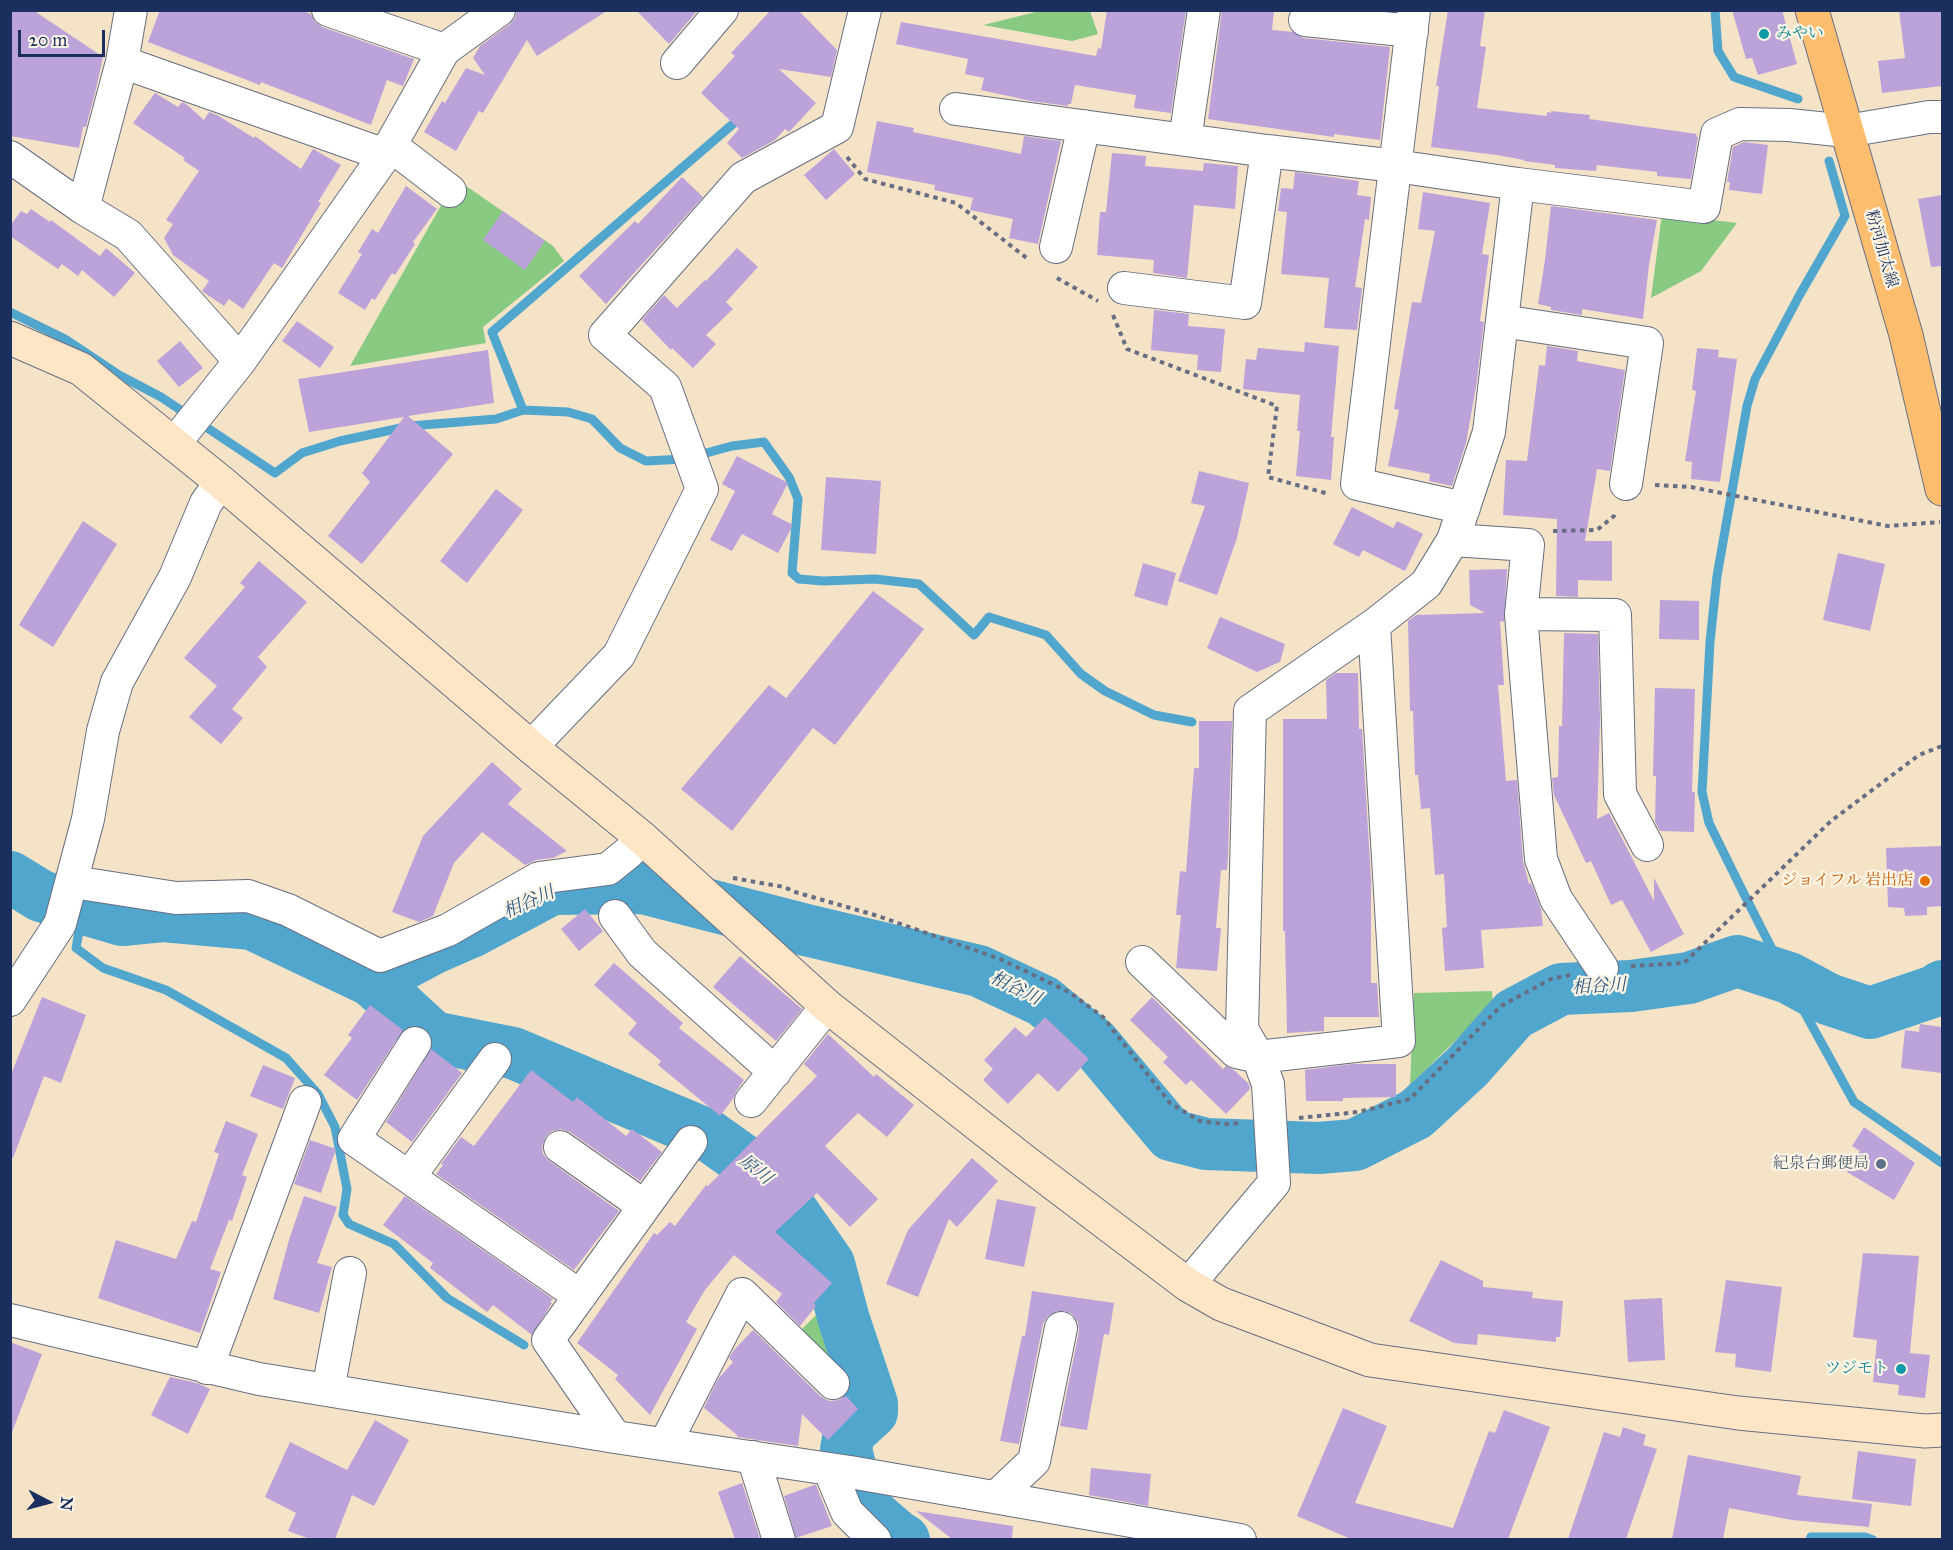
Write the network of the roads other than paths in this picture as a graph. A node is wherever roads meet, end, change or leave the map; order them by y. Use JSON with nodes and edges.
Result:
{"nodes":[{"id":1,"x":131,"y":10,"type":"edge"},
{"id":2,"x":328,"y":10,"type":"edge"},
{"id":3,"x":499,"y":10,"type":"edge"},
{"id":4,"x":722,"y":10,"type":"edge"},
{"id":5,"x":865,"y":10,"type":"edge"},
{"id":6,"x":1204,"y":10,"type":"edge"},
{"id":7,"x":1812,"y":10,"type":"edge"},
{"id":8,"x":1305,"y":20,"type":"dead end"},
{"id":9,"x":1413,"y":21,"type":"edge"},
{"id":10,"x":444,"y":50,"type":"junction"},
{"id":11,"x":122,"y":62,"type":"junction"},
{"id":12,"x":677,"y":63,"type":"dead end"},
{"id":13,"x":956,"y":109,"type":"dead end"},
{"id":14,"x":1942,"y":117,"type":"edge"},
{"id":15,"x":1084,"y":126,"type":"junction"},
{"id":16,"x":1846,"y":131,"type":"junction"},
{"id":17,"x":1185,"y":140,"type":"junction"},
{"id":18,"x":387,"y":150,"type":"junction"},
{"id":19,"x":1267,"y":151,"type":"junction"},
{"id":20,"x":10,"y":157,"type":"edge"},
{"id":21,"x":1396,"y":166,"type":"junction"},
{"id":22,"x":1518,"y":184,"type":"junction"},
{"id":23,"x":450,"y":191,"type":"dead end"},
{"id":24,"x":83,"y":208,"type":"junction"},
{"id":25,"x":1046,"y":261,"type":"road end"},
{"id":26,"x":1111,"y":299,"type":"road end"},
{"id":27,"x":1502,"y":321,"type":"junction"},
{"id":28,"x":10,"y":338,"type":"edge"},
{"id":29,"x":240,"y":361,"type":"junction"},
{"id":30,"x":174,"y":444,"type":"junction"},
{"id":31,"x":221,"y":482,"type":"junction"},
{"id":32,"x":1626,"y":483,"type":"road end"},
{"id":33,"x":1942,"y":489,"type":"edge"},
{"id":34,"x":1464,"y":508,"type":"junction"},
{"id":35,"x":1453,"y":540,"type":"junction"},
{"id":36,"x":1521,"y":614,"type":"junction"},
{"id":37,"x":1374,"y":625,"type":"junction"},
{"id":38,"x":531,"y":747,"type":"junction"},
{"id":39,"x":641,"y":837,"type":"junction"},
{"id":40,"x":1647,"y":844,"type":"dead end"},
{"id":41,"x":73,"y":882,"type":"junction"},
{"id":42,"x":615,"y":916,"type":"dead end"},
{"id":43,"x":1142,"y":962,"type":"dead end"},
{"id":44,"x":1602,"y":968,"type":"road end"},
{"id":45,"x":10,"y":1000,"type":"edge"},
{"id":46,"x":827,"y":1006,"type":"junction"},
{"id":47,"x":415,"y":1043,"type":"dead end"},
{"id":48,"x":1258,"y":1057,"type":"junction"},
{"id":49,"x":495,"y":1059,"type":"dead end"},
{"id":50,"x":775,"y":1072,"type":"junction"},
{"id":51,"x":751,"y":1101,"type":"dead end"},
{"id":52,"x":305,"y":1102,"type":"dead end"},
{"id":53,"x":691,"y":1142,"type":"dead end"},
{"id":54,"x":560,"y":1147,"type":"dead end"},
{"id":55,"x":409,"y":1177,"type":"junction"},
{"id":56,"x":644,"y":1206,"type":"junction"},
{"id":57,"x":350,"y":1273,"type":"dead end"},
{"id":58,"x":1188,"y":1285,"type":"junction"},
{"id":59,"x":580,"y":1296,"type":"junction"},
{"id":60,"x":10,"y":1320,"type":"edge"},
{"id":61,"x":1061,"y":1328,"type":"dead end"},
{"id":62,"x":207,"y":1368,"type":"junction"},
{"id":63,"x":833,"y":1383,"type":"dead end"},
{"id":64,"x":328,"y":1390,"type":"junction"},
{"id":65,"x":1942,"y":1430,"type":"edge"},
{"id":66,"x":615,"y":1437,"type":"junction"},
{"id":67,"x":665,"y":1444,"type":"junction"},
{"id":68,"x":753,"y":1457,"type":"junction"},
{"id":69,"x":844,"y":1471,"type":"junction"},
{"id":70,"x":996,"y":1497,"type":"junction"},
{"id":71,"x":779,"y":1539,"type":"edge"},
{"id":72,"x":875,"y":1539,"type":"edge"},
{"id":73,"x":1240,"y":1539,"type":"edge"}],
"edges":[{"from":1,"to":11,"type":"street"},
{"from":2,"to":10,"type":"street"},
{"from":3,"to":10,"type":"street"},
{"from":4,"to":12,"type":"street"},
{"from":5,"to":38,"type":"street"},
{"from":6,"to":17,"type":"street"},
{"from":7,"to":16,"type":"main road","name":"粉河加太線"},
{"from":8,"to":9,"type":"street"},
{"from":9,"to":21,"type":"street"},
{"from":10,"to":18,"type":"street"},
{"from":11,"to":18,"type":"street"},
{"from":11,"to":24,"type":"street"},
{"from":13,"to":15,"type":"street"},
{"from":14,"to":16,"type":"street"},
{"from":15,"to":17,"type":"street"},
{"from":15,"to":25,"type":"street"},
{"from":16,"to":22,"type":"street"},
{"from":16,"to":33,"type":"main road","name":"粉河加太線"},
{"from":17,"to":19,"type":"street"},
{"from":18,"to":23,"type":"street"},
{"from":18,"to":29,"type":"street"},
{"from":19,"to":21,"type":"street"},
{"from":19,"to":26,"type":"street"},
{"from":20,"to":24,"type":"street"},
{"from":21,"to":22,"type":"street"},
{"from":21,"to":34,"type":"street"},
{"from":22,"to":27,"type":"street"},
{"from":24,"to":29,"type":"street"},
{"from":27,"to":32,"type":"street"},
{"from":27,"to":34,"type":"street"},
{"from":28,"to":30,"type":"street"},
{"from":29,"to":30,"type":"street"},
{"from":30,"to":31,"type":"street"},
{"from":31,"to":38,"type":"street"},
{"from":31,"to":41,"type":"street"},
{"from":34,"to":35,"type":"street"},
{"from":35,"to":36,"type":"street"},
{"from":35,"to":37,"type":"street"},
{"from":36,"to":40,"type":"street"},
{"from":36,"to":44,"type":"street"},
{"from":37,"to":48,"type":"street"},
{"from":37,"to":48,"type":"street"},
{"from":38,"to":39,"type":"street"},
{"from":39,"to":41,"type":"street"},
{"from":39,"to":46,"type":"street"},
{"from":41,"to":45,"type":"street"},
{"from":42,"to":50,"type":"street"},
{"from":43,"to":48,"type":"street"},
{"from":46,"to":50,"type":"street"},
{"from":46,"to":58,"type":"street"},
{"from":47,"to":55,"type":"street"},
{"from":48,"to":58,"type":"street"},
{"from":49,"to":55,"type":"street"},
{"from":50,"to":51,"type":"street"},
{"from":52,"to":62,"type":"street"},
{"from":53,"to":56,"type":"street"},
{"from":54,"to":56,"type":"street"},
{"from":55,"to":59,"type":"street"},
{"from":56,"to":59,"type":"street"},
{"from":57,"to":64,"type":"street"},
{"from":58,"to":65,"type":"street"},
{"from":59,"to":66,"type":"street"},
{"from":60,"to":62,"type":"street"},
{"from":61,"to":70,"type":"street"},
{"from":62,"to":64,"type":"street"},
{"from":63,"to":67,"type":"street"},
{"from":64,"to":66,"type":"street"},
{"from":66,"to":67,"type":"street"},
{"from":67,"to":68,"type":"street"},
{"from":68,"to":69,"type":"street"},
{"from":68,"to":71,"type":"street"},
{"from":69,"to":70,"type":"street"},
{"from":69,"to":72,"type":"street"},
{"from":70,"to":73,"type":"street"}]}
